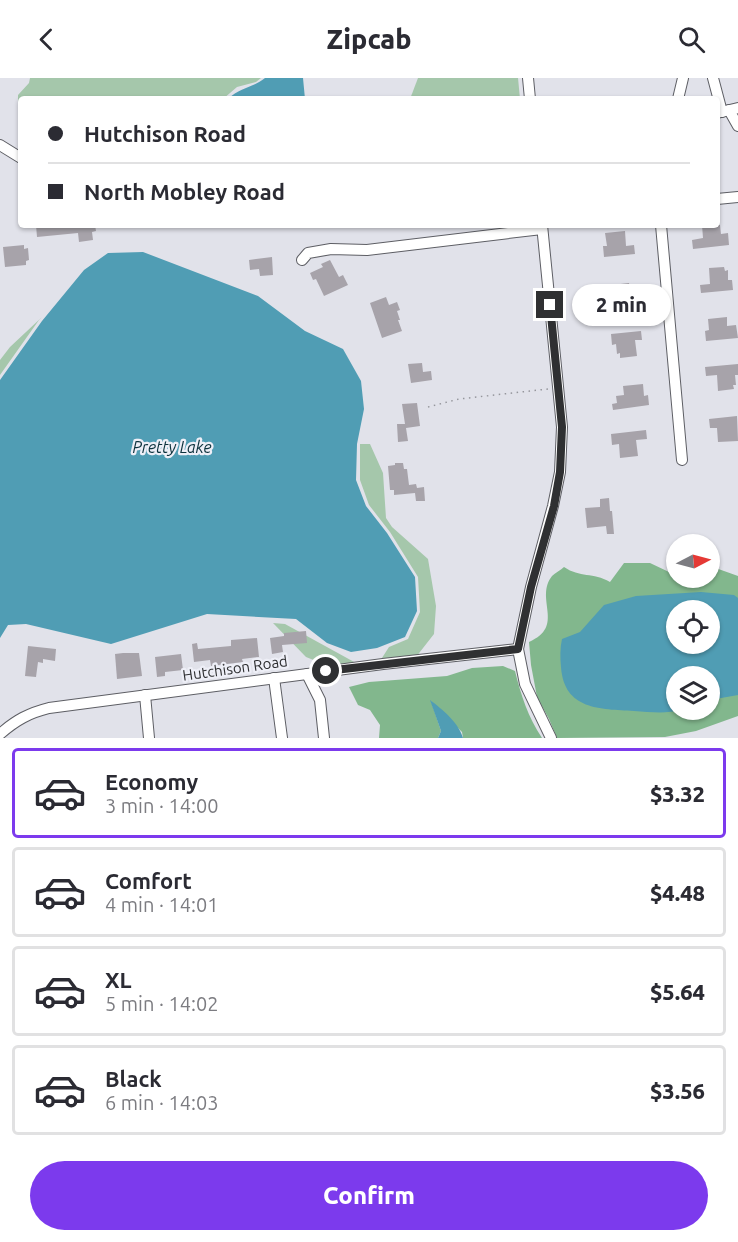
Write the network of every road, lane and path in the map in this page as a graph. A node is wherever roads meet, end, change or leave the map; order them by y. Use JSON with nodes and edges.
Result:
{"nodes":[{"id":1,"x":528,"y":78,"type":"edge"},
{"id":2,"x":683,"y":78,"type":"edge"},
{"id":3,"x":713,"y":78,"type":"edge"},
{"id":4,"x":530,"y":96,"type":"edge"},
{"id":5,"x":679,"y":96,"type":"edge"},
{"id":6,"x":727,"y":111,"type":"edge"},
{"id":7,"x":738,"y":126,"type":"edge"},
{"id":8,"x":0,"y":145,"type":"edge"},
{"id":9,"x":18,"y":156,"type":"edge"},
{"id":10,"x":738,"y":197,"type":"edge"},
{"id":11,"x":720,"y":199,"type":"edge"},
{"id":12,"x":534,"y":228,"type":"edge"},
{"id":13,"x":542,"y":228,"type":"edge"},
{"id":14,"x":661,"y":228,"type":"edge"},
{"id":15,"x":302,"y":260,"type":"dead end"},
{"id":16,"x":558,"y":388,"type":"junction"},
{"id":17,"x":428,"y":407,"type":"dead end"},
{"id":18,"x":681,"y":460,"type":"dead end"},
{"id":19,"x":518,"y":649,"type":"junction"},
{"id":20,"x":307,"y":674,"type":"junction"},
{"id":21,"x":274,"y":678,"type":"junction"},
{"id":22,"x":145,"y":695,"type":"junction"},
{"id":23,"x":0,"y":734,"type":"edge"},
{"id":24,"x":149,"y":738,"type":"edge"},
{"id":25,"x":282,"y":738,"type":"edge"},
{"id":26,"x":324,"y":738,"type":"edge"},
{"id":27,"x":551,"y":738,"type":"edge"}],
"edges":[{"from":1,"to":4,"type":"street"},
{"from":2,"to":5,"type":"street"},
{"from":3,"to":6,"type":"street"},
{"from":6,"to":7,"type":"street"},
{"from":8,"to":9,"type":"street"},
{"from":10,"to":11,"type":"street"},
{"from":12,"to":15,"type":"street"},
{"from":13,"to":16,"type":"street"},
{"from":14,"to":18,"type":"street"},
{"from":16,"to":17,"type":"path"},
{"from":16,"to":19,"type":"street"},
{"from":19,"to":20,"type":"street","name":"Hutchison Road"},
{"from":19,"to":27,"type":"street"},
{"from":20,"to":21,"type":"street","name":"Hutchison Road"},
{"from":20,"to":26,"type":"street"},
{"from":21,"to":22,"type":"street","name":"Hutchison Road"},
{"from":21,"to":25,"type":"street"},
{"from":22,"to":23,"type":"street","name":"Hutchison Road"},
{"from":22,"to":24,"type":"street"}]}
